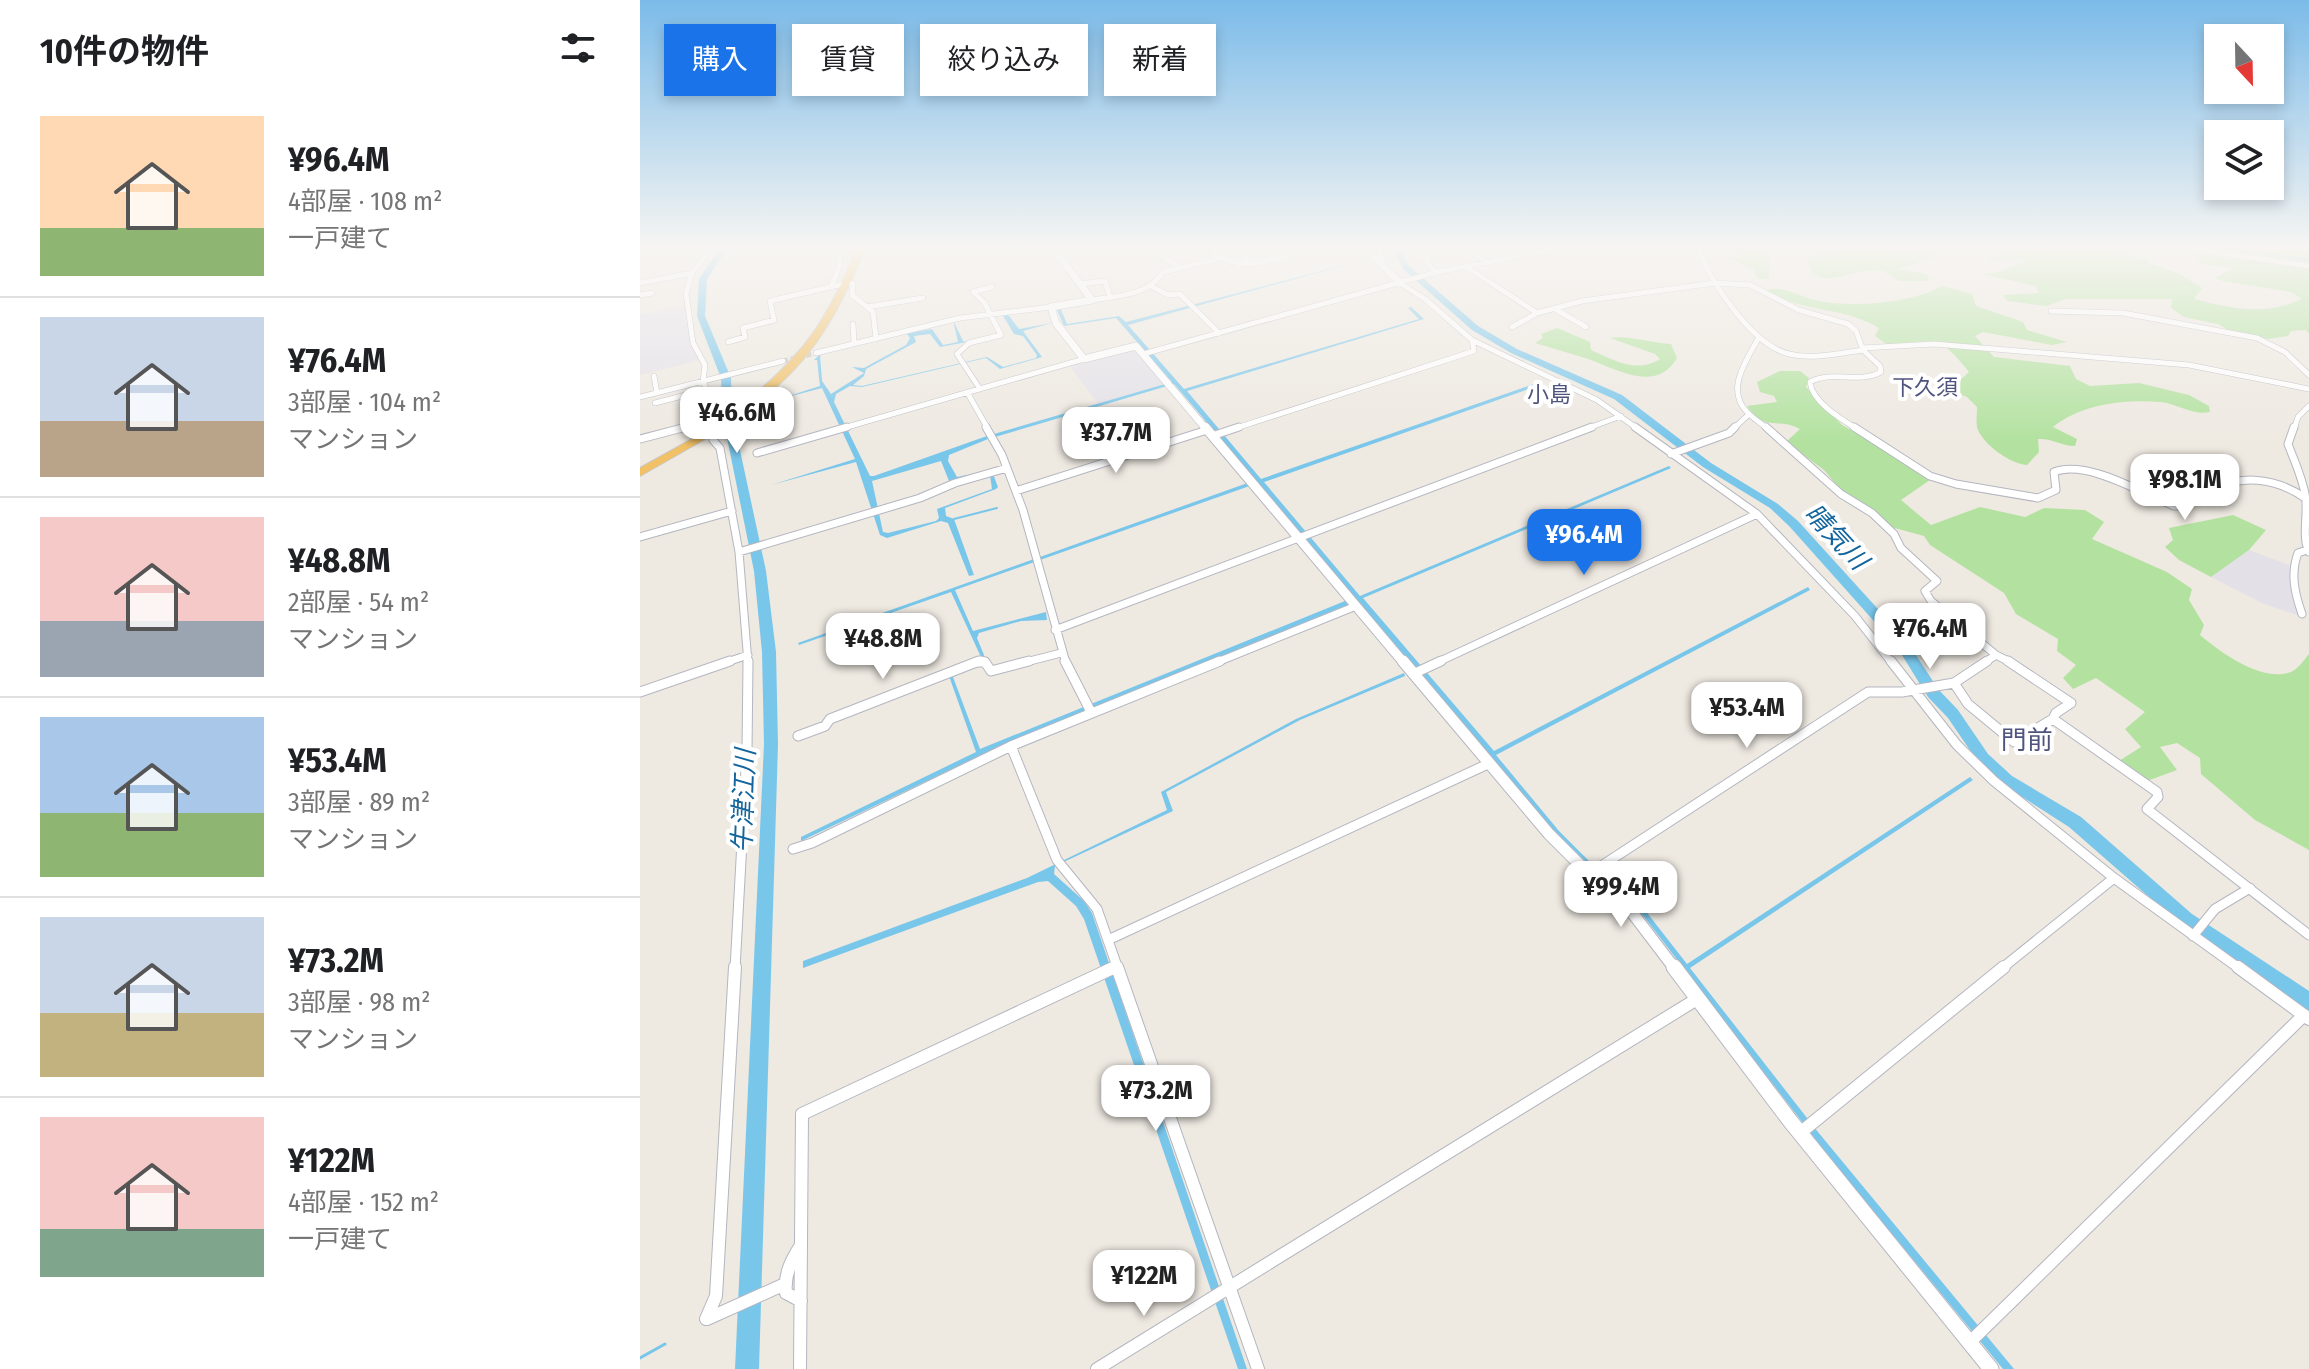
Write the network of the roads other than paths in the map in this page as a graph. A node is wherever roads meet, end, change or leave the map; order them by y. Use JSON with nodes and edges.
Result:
{"nodes":[{"id":1,"x":688,"y":313,"type":"edge"},
{"id":2,"x":773,"y":313,"type":"edge"},
{"id":3,"x":834,"y":313,"type":"edge"},
{"id":4,"x":872,"y":313,"type":"edge"},
{"id":5,"x":991,"y":313,"type":"joint"},
{"id":6,"x":1053,"y":313,"type":"edge"},
{"id":7,"x":1199,"y":313,"type":"edge"},
{"id":8,"x":1292,"y":313,"type":"edge"},
{"id":9,"x":1441,"y":313,"type":"edge"},
{"id":10,"x":1537,"y":313,"type":"edge"},
{"id":11,"x":1562,"y":313,"type":"edge"},
{"id":12,"x":1739,"y":313,"type":"edge"},
{"id":13,"x":1809,"y":313,"type":"edge"},
{"id":14,"x":2119,"y":313,"type":"edge"},
{"id":15,"x":853,"y":324,"type":"dead end"},
{"id":16,"x":1512,"y":327,"type":"dead end"},
{"id":17,"x":1586,"y":327,"type":"dead end"},
{"id":18,"x":1219,"y":333,"type":"junction"},
{"id":19,"x":1759,"y":337,"type":"junction"},
{"id":20,"x":876,"y":339,"type":"junction"},
{"id":21,"x":1472,"y":340,"type":"junction"},
{"id":22,"x":728,"y":342,"type":"dead end"},
{"id":23,"x":854,"y":343,"type":"junction"},
{"id":24,"x":1862,"y":349,"type":"junction"},
{"id":25,"x":1474,"y":351,"type":"junction"},
{"id":26,"x":816,"y":353,"type":"tunnel mouth"},
{"id":27,"x":1147,"y":353,"type":"junction"},
{"id":28,"x":1497,"y":354,"type":"junction"},
{"id":29,"x":1084,"y":359,"type":"junction"},
{"id":30,"x":783,"y":361,"type":"tunnel mouth"},
{"id":31,"x":2309,"y":375,"type":"edge"},
{"id":32,"x":654,"y":376,"type":"dead end"},
{"id":33,"x":706,"y":380,"type":"junction"},
{"id":34,"x":980,"y":389,"type":"junction"},
{"id":35,"x":2309,"y":389,"type":"edge"},
{"id":36,"x":967,"y":392,"type":"junction"},
{"id":37,"x":654,"y":393,"type":"junction"},
{"id":38,"x":640,"y":397,"type":"edge"},
{"id":39,"x":2309,"y":406,"type":"edge"},
{"id":40,"x":707,"y":408,"type":"junction"},
{"id":41,"x":690,"y":412,"type":"dead end"},
{"id":42,"x":1621,"y":416,"type":"junction"},
{"id":43,"x":1747,"y":416,"type":"junction"},
{"id":44,"x":708,"y":430,"type":"junction"},
{"id":45,"x":1209,"y":433,"type":"junction"},
{"id":46,"x":640,"y":439,"type":"edge"},
{"id":47,"x":757,"y":453,"type":"dead end"},
{"id":48,"x":1671,"y":454,"type":"junction"},
{"id":49,"x":640,"y":467,"type":"edge"},
{"id":50,"x":1007,"y":468,"type":"junction"},
{"id":51,"x":640,"y":473,"type":"edge"},
{"id":52,"x":1016,"y":491,"type":"junction"},
{"id":53,"x":2305,"y":498,"type":"junction"},
{"id":54,"x":732,"y":511,"type":"junction"},
{"id":55,"x":1757,"y":514,"type":"junction"},
{"id":56,"x":640,"y":537,"type":"edge"},
{"id":57,"x":1306,"y":537,"type":"junction"},
{"id":58,"x":2308,"y":551,"type":"edge"},
{"id":59,"x":739,"y":552,"type":"junction"},
{"id":60,"x":1356,"y":606,"type":"junction"},
{"id":61,"x":2302,"y":614,"type":"dead end"},
{"id":62,"x":1055,"y":630,"type":"junction"},
{"id":63,"x":1061,"y":653,"type":"junction"},
{"id":64,"x":748,"y":655,"type":"junction"},
{"id":65,"x":1996,"y":655,"type":"junction"},
{"id":66,"x":1419,"y":672,"type":"junction"},
{"id":67,"x":1954,"y":683,"type":"junction"},
{"id":68,"x":1912,"y":691,"type":"junction"},
{"id":69,"x":640,"y":692,"type":"edge"},
{"id":70,"x":1088,"y":708,"type":"junction"},
{"id":71,"x":2053,"y":719,"type":"junction"},
{"id":72,"x":798,"y":736,"type":"dead end"},
{"id":73,"x":1011,"y":746,"type":"junction"},
{"id":74,"x":1488,"y":764,"type":"junction"},
{"id":75,"x":793,"y":849,"type":"dead end"},
{"id":76,"x":1589,"y":874,"type":"junction"},
{"id":77,"x":2114,"y":878,"type":"junction"},
{"id":78,"x":2250,"y":888,"type":"junction"},
{"id":79,"x":2309,"y":935,"type":"edge"},
{"id":80,"x":2193,"y":936,"type":"junction"},
{"id":81,"x":1108,"y":940,"type":"junction"},
{"id":82,"x":1116,"y":967,"type":"junction"},
{"id":83,"x":1697,"y":999,"type":"junction"},
{"id":84,"x":2306,"y":1017,"type":"edge"},
{"id":85,"x":1800,"y":1133,"type":"junction"},
{"id":86,"x":801,"y":1244,"type":"junction"},
{"id":87,"x":785,"y":1284,"type":"junction"},
{"id":88,"x":1229,"y":1286,"type":"junction"},
{"id":89,"x":801,"y":1301,"type":"junction"},
{"id":90,"x":1970,"y":1342,"type":"junction"},
{"id":91,"x":800,"y":1369,"type":"edge"},
{"id":92,"x":1097,"y":1369,"type":"edge"},
{"id":93,"x":1258,"y":1369,"type":"edge"},
{"id":94,"x":1991,"y":1369,"type":"edge"}],
"edges":[{"from":1,"to":33,"type":"street"},
{"from":2,"to":22,"type":"street"},
{"from":3,"to":44,"type":"highway","bridge":true},
{"from":4,"to":20,"type":"street"},
{"from":5,"to":20,"type":"street"},
{"from":5,"to":34,"type":"street"},
{"from":6,"to":29,"type":"street"},
{"from":7,"to":18,"type":"street"},
{"from":8,"to":18,"type":"street"},
{"from":9,"to":21,"type":"street"},
{"from":10,"to":16,"type":"street"},
{"from":11,"to":17,"type":"street"},
{"from":12,"to":19,"type":"street"},
{"from":13,"to":24,"type":"street"},
{"from":14,"to":31,"type":"street"},
{"from":15,"to":23,"type":"street"},
{"from":18,"to":27,"type":"street"},
{"from":19,"to":24,"type":"street"},
{"from":19,"to":43,"type":"street"},
{"from":20,"to":23,"type":"street"},
{"from":21,"to":25,"type":"street"},
{"from":21,"to":28,"type":"street"},
{"from":23,"to":26,"type":"street"},
{"from":24,"to":35,"type":"street"},
{"from":24,"to":53,"type":"street"},
{"from":25,"to":28,"type":"street"},
{"from":25,"to":45,"type":"street"},
{"from":27,"to":29,"type":"street"},
{"from":27,"to":45,"type":"street"},
{"from":28,"to":42,"type":"street"},
{"from":29,"to":34,"type":"street"},
{"from":30,"to":33,"type":"street"},
{"from":32,"to":37,"type":"street"},
{"from":33,"to":37,"type":"street"},
{"from":33,"to":40,"type":"street"},
{"from":34,"to":36,"type":"street"},
{"from":36,"to":47,"type":"street"},
{"from":36,"to":50,"type":"street"},
{"from":37,"to":38,"type":"street"},
{"from":37,"to":41,"type":"street"},
{"from":39,"to":53,"type":"street"},
{"from":40,"to":46,"type":"street"},
{"from":40,"to":54,"type":"street"},
{"from":42,"to":48,"type":"street"},
{"from":42,"to":57,"type":"street"},
{"from":43,"to":48,"type":"street"},
{"from":43,"to":65,"type":"street"},
{"from":44,"to":49,"type":"highway"},
{"from":44,"to":51,"type":"highway"},
{"from":45,"to":52,"type":"street"},
{"from":45,"to":57,"type":"street"},
{"from":48,"to":55,"type":"street"},
{"from":50,"to":52,"type":"street"},
{"from":50,"to":59,"type":"street"},
{"from":52,"to":62,"type":"street"},
{"from":53,"to":58,"type":"street"},
{"from":54,"to":56,"type":"street"},
{"from":54,"to":59,"type":"street"},
{"from":55,"to":66,"type":"street"},
{"from":55,"to":68,"type":"street"},
{"from":57,"to":60,"type":"street"},
{"from":57,"to":62,"type":"street"},
{"from":58,"to":61,"type":"street"},
{"from":59,"to":64,"type":"street"},
{"from":60,"to":66,"type":"street"},
{"from":60,"to":70,"type":"street"},
{"from":62,"to":63,"type":"street"},
{"from":63,"to":70,"type":"street"},
{"from":63,"to":72,"type":"street"},
{"from":64,"to":69,"type":"street"},
{"from":64,"to":87,"type":"street"},
{"from":65,"to":67,"type":"street"},
{"from":65,"to":71,"type":"street"},
{"from":66,"to":74,"type":"street"},
{"from":67,"to":68,"type":"street"},
{"from":67,"to":71,"type":"street"},
{"from":68,"to":76,"type":"street"},
{"from":68,"to":77,"type":"street"},
{"from":70,"to":73,"type":"street"},
{"from":71,"to":78,"type":"street"},
{"from":73,"to":75,"type":"street"},
{"from":73,"to":81,"type":"street"},
{"from":74,"to":76,"type":"street"},
{"from":74,"to":81,"type":"street"},
{"from":76,"to":83,"type":"street"},
{"from":77,"to":80,"type":"street"},
{"from":77,"to":85,"type":"street"},
{"from":78,"to":79,"type":"street"},
{"from":78,"to":80,"type":"street"},
{"from":80,"to":84,"type":"street"},
{"from":81,"to":82,"type":"street"},
{"from":82,"to":86,"type":"street"},
{"from":82,"to":88,"type":"street"},
{"from":83,"to":85,"type":"street"},
{"from":83,"to":88,"type":"street"},
{"from":84,"to":90,"type":"street"},
{"from":85,"to":90,"type":"street"},
{"from":86,"to":87,"type":"street"},
{"from":86,"to":89,"type":"street"},
{"from":87,"to":89,"type":"street"},
{"from":88,"to":92,"type":"street"},
{"from":88,"to":93,"type":"street"},
{"from":89,"to":91,"type":"street"},
{"from":90,"to":94,"type":"street"}]}
